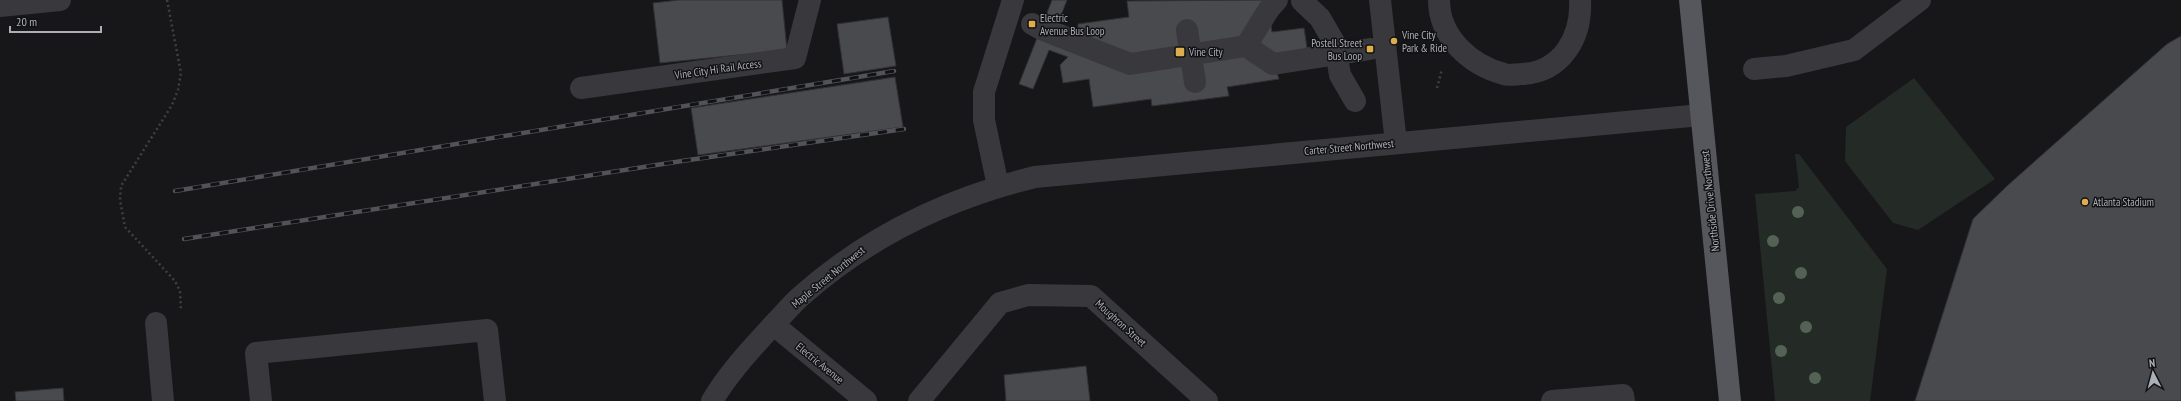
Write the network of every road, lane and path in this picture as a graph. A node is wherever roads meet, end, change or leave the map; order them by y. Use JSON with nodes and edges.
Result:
{"nodes":[{"id":1,"x":60,"y":0,"type":"edge"},
{"id":2,"x":167,"y":0,"type":"edge"},
{"id":3,"x":810,"y":0,"type":"edge"},
{"id":4,"x":1013,"y":0,"type":"edge"},
{"id":5,"x":1276,"y":0,"type":"edge"},
{"id":6,"x":1380,"y":0,"type":"edge"},
{"id":7,"x":1439,"y":0,"type":"edge"},
{"id":8,"x":1580,"y":0,"type":"edge"},
{"id":9,"x":1690,"y":0,"type":"edge"},
{"id":10,"x":1920,"y":0,"type":"edge"},
{"id":11,"x":1303,"y":1,"type":"edge"},
{"id":12,"x":0,"y":6,"type":"edge"},
{"id":13,"x":1032,"y":24,"type":"dead end"},
{"id":14,"x":1187,"y":30,"type":"dead end"},
{"id":15,"x":1246,"y":46,"type":"junction"},
{"id":16,"x":1370,"y":49,"type":"dead end"},
{"id":17,"x":1191,"y":55,"type":"junction"},
{"id":18,"x":1754,"y":69,"type":"dead end"},
{"id":19,"x":1195,"y":82,"type":"dead end"},
{"id":20,"x":581,"y":88,"type":"dead end"},
{"id":21,"x":1356,"y":101,"type":"dead end"},
{"id":22,"x":1701,"y":115,"type":"junction"},
{"id":23,"x":1396,"y":143,"type":"junction"},
{"id":24,"x":998,"y":186,"type":"junction"},
{"id":25,"x":156,"y":323,"type":"joint"},
{"id":26,"x":774,"y":325,"type":"junction"},
{"id":27,"x":1623,"y":398,"type":"edge"},
{"id":28,"x":164,"y":401,"type":"edge"},
{"id":29,"x":261,"y":401,"type":"edge"},
{"id":30,"x":495,"y":401,"type":"edge"},
{"id":31,"x":712,"y":401,"type":"edge"},
{"id":32,"x":866,"y":401,"type":"edge"},
{"id":33,"x":919,"y":401,"type":"edge"},
{"id":34,"x":1207,"y":401,"type":"edge"},
{"id":35,"x":1552,"y":401,"type":"edge"},
{"id":36,"x":1730,"y":401,"type":"edge"}],
"edges":[{"from":1,"to":12,"type":"street"},
{"from":2,"to":25,"type":"path"},
{"from":3,"to":20,"type":"street","name":"Vine City Hi Rail Access"},
{"from":4,"to":24,"type":"street"},
{"from":5,"to":11,"type":"street"},
{"from":5,"to":15,"type":"street"},
{"from":6,"to":23,"type":"street"},
{"from":7,"to":8,"type":"street","bridge":true},
{"from":9,"to":22,"type":"main road","name":"Northside Drive Northwest"},
{"from":10,"to":18,"type":"street"},
{"from":11,"to":21,"type":"street"},
{"from":13,"to":17,"type":"street"},
{"from":14,"to":17,"type":"street"},
{"from":15,"to":16,"type":"street"},
{"from":15,"to":17,"type":"street"},
{"from":17,"to":19,"type":"street"},
{"from":22,"to":23,"type":"street","name":"Carter Street Northwest"},
{"from":22,"to":36,"type":"main road","name":"Northside Drive Northwest"},
{"from":23,"to":24,"type":"street","name":"Carter Street Northwest"},
{"from":24,"to":26,"type":"street","name":"Maple Street Northwest"},
{"from":25,"to":28,"type":"street"},
{"from":26,"to":31,"type":"street","name":"Maple Street Northwest"},
{"from":26,"to":32,"type":"street","name":"Electric Avenue"},
{"from":27,"to":35,"type":"street"},
{"from":29,"to":30,"type":"street"},
{"from":33,"to":34,"type":"street","name":"Moughron Street"}]}
